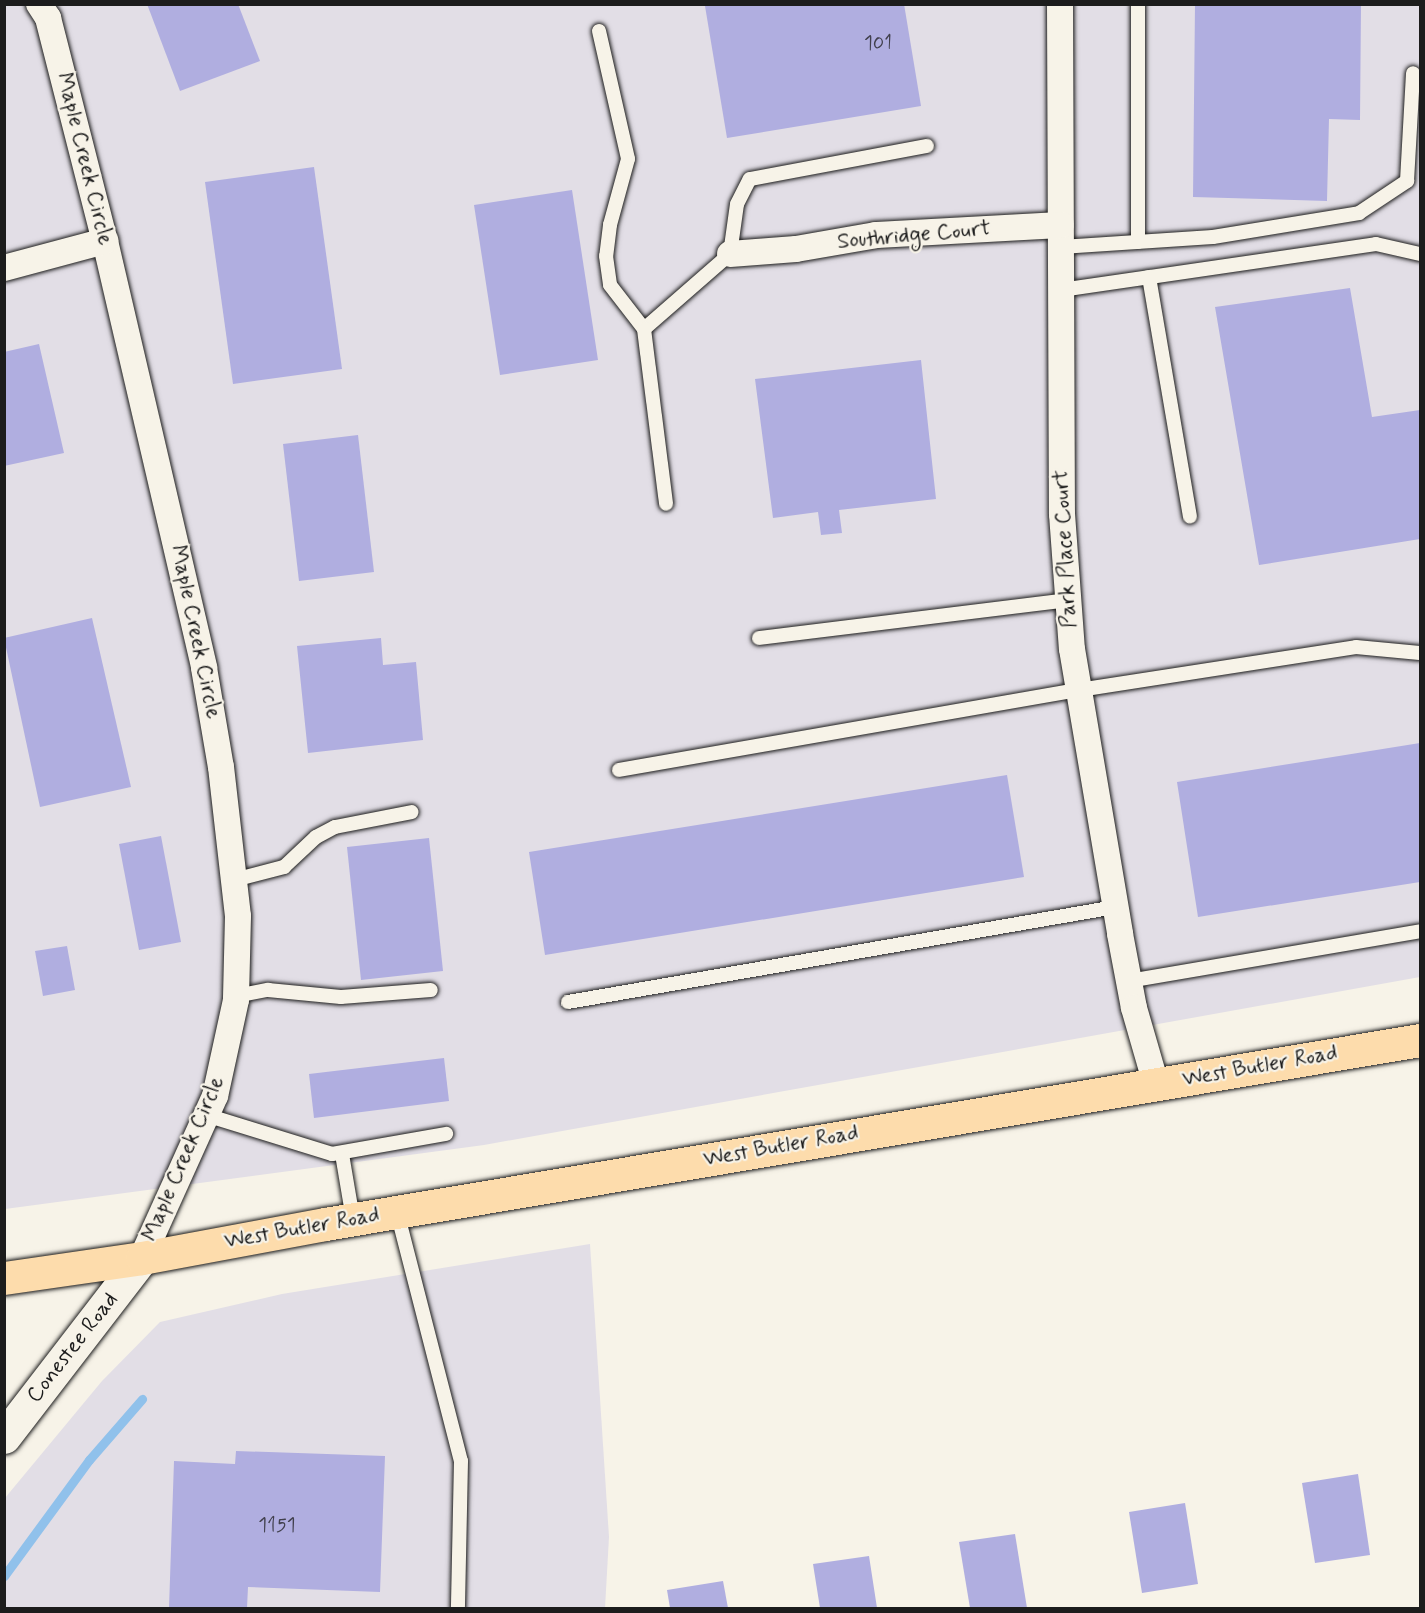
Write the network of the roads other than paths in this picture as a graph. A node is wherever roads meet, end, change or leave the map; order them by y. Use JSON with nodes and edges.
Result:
{"nodes":[{"id":1,"x":39,"y":4,"type":"edge"},
{"id":2,"x":1060,"y":4,"type":"edge"},
{"id":3,"x":1138,"y":4,"type":"edge"},
{"id":4,"x":598,"y":31,"type":"dead end"},
{"id":5,"x":1413,"y":73,"type":"dead end"},
{"id":6,"x":927,"y":146,"type":"dead end"},
{"id":7,"x":1061,"y":236,"type":"junction"},
{"id":8,"x":105,"y":241,"type":"junction"},
{"id":9,"x":1138,"y":242,"type":"junction"},
{"id":10,"x":730,"y":254,"type":"junction"},
{"id":11,"x":1420,"y":254,"type":"edge"},
{"id":12,"x":4,"y":268,"type":"edge"},
{"id":13,"x":1149,"y":278,"type":"junction"},
{"id":14,"x":1061,"y":290,"type":"junction"},
{"id":15,"x":644,"y":329,"type":"junction"},
{"id":16,"x":666,"y":504,"type":"dead end"},
{"id":17,"x":1190,"y":517,"type":"dead end"},
{"id":18,"x":1068,"y":600,"type":"junction"},
{"id":19,"x":759,"y":638,"type":"dead end"},
{"id":20,"x":1420,"y":652,"type":"edge"},
{"id":21,"x":1079,"y":690,"type":"junction"},
{"id":22,"x":619,"y":770,"type":"dead end"},
{"id":23,"x":412,"y":812,"type":"dead end"},
{"id":24,"x":234,"y":880,"type":"junction"},
{"id":25,"x":1115,"y":907,"type":"junction"},
{"id":26,"x":1420,"y":931,"type":"edge"},
{"id":27,"x":1129,"y":981,"type":"junction"},
{"id":28,"x":431,"y":990,"type":"dead end"},
{"id":29,"x":236,"y":996,"type":"junction"},
{"id":30,"x":568,"y":1002,"type":"dead end"},
{"id":31,"x":1420,"y":1040,"type":"edge"},
{"id":32,"x":1156,"y":1084,"type":"junction"},
{"id":33,"x":207,"y":1115,"type":"junction"},
{"id":34,"x":446,"y":1134,"type":"dead end"},
{"id":35,"x":342,"y":1154,"type":"junction"},
{"id":36,"x":397,"y":1212,"type":"junction"},
{"id":37,"x":353,"y":1219,"type":"junction"},
{"id":38,"x":142,"y":1258,"type":"junction"},
{"id":39,"x":4,"y":1278,"type":"edge"},
{"id":40,"x":4,"y":1437,"type":"edge"},
{"id":41,"x":458,"y":1608,"type":"edge"}],
"edges":[{"from":1,"to":8,"type":"street","name":"Maple Creek Circle"},
{"from":2,"to":7,"type":"street","name":"Park Place Court"},
{"from":3,"to":9,"type":"lane"},
{"from":4,"to":15,"type":"lane"},
{"from":5,"to":9,"type":"lane"},
{"from":6,"to":10,"type":"lane"},
{"from":7,"to":9,"type":"lane"},
{"from":7,"to":10,"type":"street","name":"Southridge Court"},
{"from":7,"to":14,"type":"street","name":"Park Place Court"},
{"from":8,"to":12,"type":"street"},
{"from":8,"to":24,"type":"street","name":"Maple Creek Circle"},
{"from":10,"to":15,"type":"lane"},
{"from":11,"to":13,"type":"lane"},
{"from":13,"to":14,"type":"lane"},
{"from":13,"to":17,"type":"lane"},
{"from":14,"to":18,"type":"street","name":"Park Place Court"},
{"from":15,"to":16,"type":"lane"},
{"from":18,"to":19,"type":"lane"},
{"from":18,"to":21,"type":"street","name":"Park Place Court"},
{"from":20,"to":21,"type":"lane"},
{"from":21,"to":22,"type":"lane"},
{"from":21,"to":25,"type":"street","name":"Park Place Court"},
{"from":23,"to":24,"type":"lane"},
{"from":24,"to":29,"type":"street","name":"Maple Creek Circle"},
{"from":25,"to":27,"type":"street","name":"Park Place Court"},
{"from":25,"to":30,"type":"lane"},
{"from":26,"to":27,"type":"lane"},
{"from":27,"to":32,"type":"street","name":"Park Place Court"},
{"from":28,"to":29,"type":"lane"},
{"from":29,"to":33,"type":"street","name":"Maple Creek Circle"},
{"from":31,"to":32,"type":"main road","name":"West Butler Road"},
{"from":32,"to":36,"type":"main road","name":"West Butler Road"},
{"from":33,"to":35,"type":"lane"},
{"from":33,"to":38,"type":"street","name":"Maple Creek Circle"},
{"from":34,"to":35,"type":"lane"},
{"from":35,"to":37,"type":"lane"},
{"from":36,"to":37,"type":"main road","name":"West Butler Road"},
{"from":36,"to":41,"type":"lane"},
{"from":37,"to":38,"type":"main road","name":"West Butler Road"},
{"from":38,"to":39,"type":"main road","name":"West Butler Road"},
{"from":38,"to":40,"type":"main road","name":"Conestee Road"}]}
